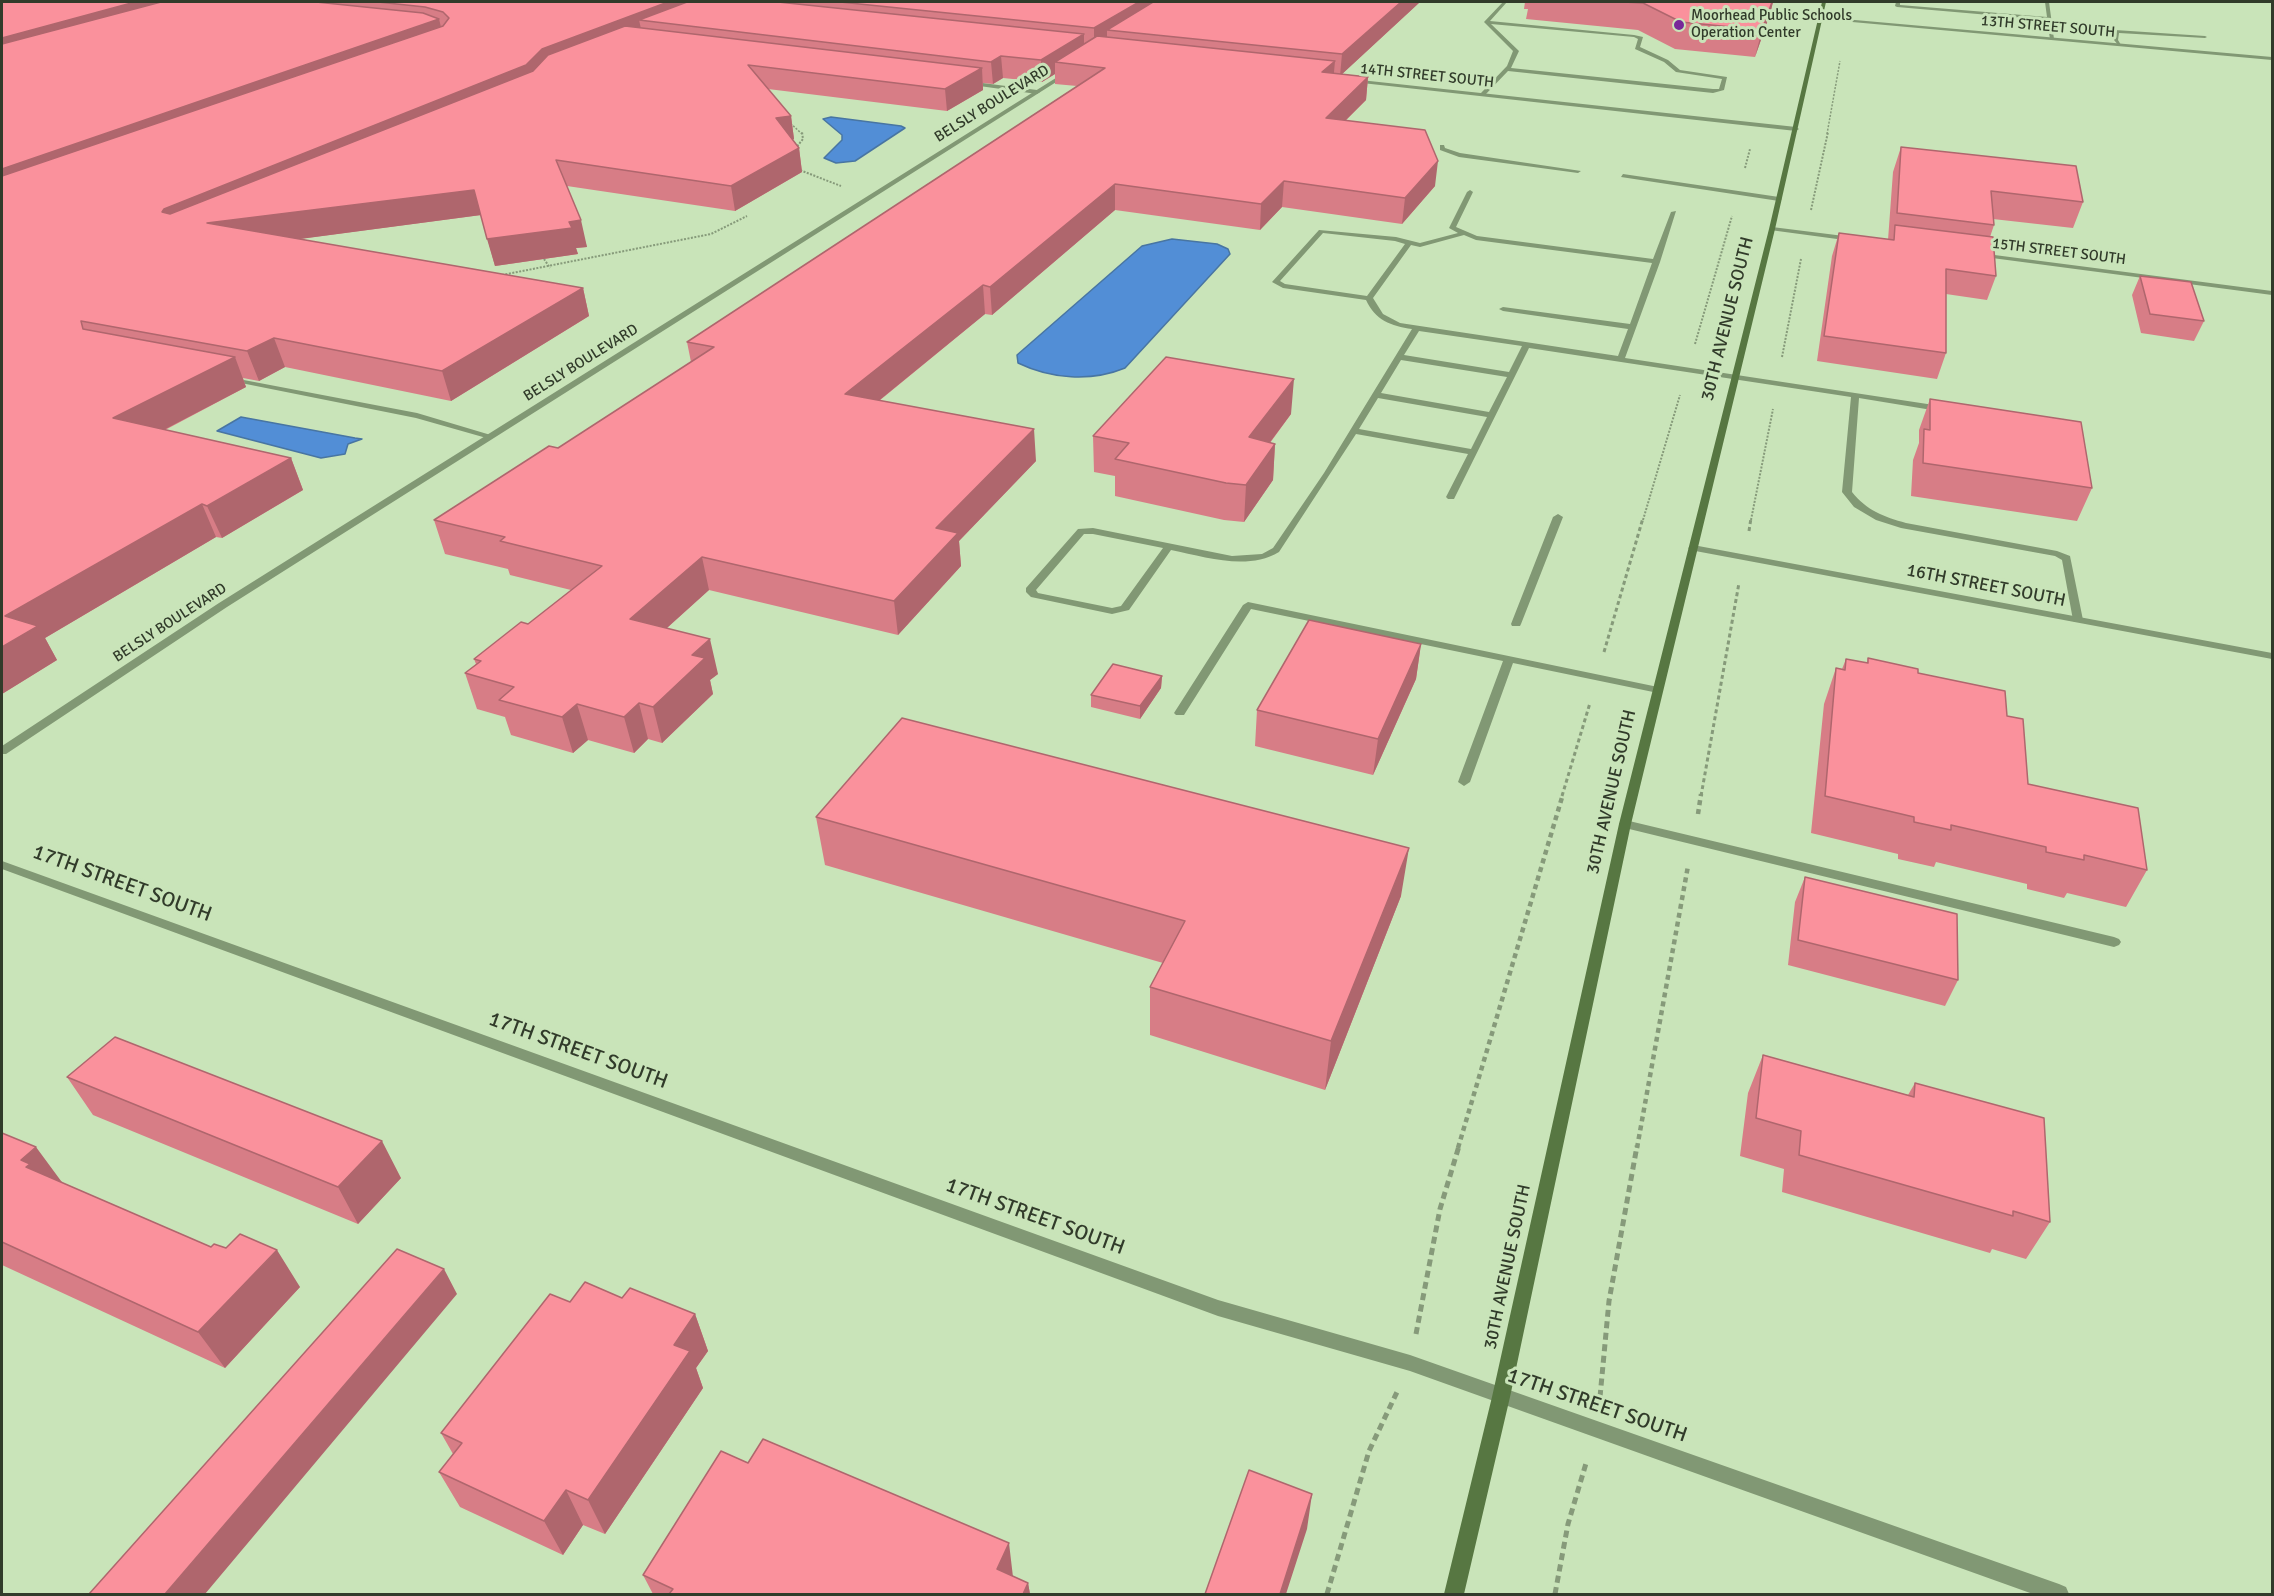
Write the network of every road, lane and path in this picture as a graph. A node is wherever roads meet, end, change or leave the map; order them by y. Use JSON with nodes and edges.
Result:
{"nodes":[{"id":1,"x":1505,"y":2,"type":"edge"},
{"id":2,"x":1824,"y":2,"type":"edge"},
{"id":3,"x":1898,"y":2,"type":"edge"},
{"id":4,"x":2047,"y":2,"type":"edge"},
{"id":5,"x":1821,"y":18,"type":"junction"},
{"id":6,"x":2049,"y":19,"type":"junction"},
{"id":7,"x":1486,"y":22,"type":"junction"},
{"id":8,"x":2205,"y":37,"type":"dead end"},
{"id":9,"x":2052,"y":39,"type":"junction"},
{"id":10,"x":2119,"y":45,"type":"junction"},
{"id":11,"x":2272,"y":59,"type":"edge"},
{"id":12,"x":1079,"y":65,"type":"edge"},
{"id":13,"x":1508,"y":69,"type":"junction"},
{"id":14,"x":1344,"y":79,"type":"edge"},
{"id":15,"x":962,"y":82,"type":"edge"},
{"id":16,"x":1037,"y":92,"type":"junction"},
{"id":17,"x":1482,"y":94,"type":"junction"},
{"id":18,"x":783,"y":120,"type":"edge"},
{"id":19,"x":1796,"y":129,"type":"junction"},
{"id":20,"x":802,"y":132,"type":"junction"},
{"id":21,"x":795,"y":133,"type":"dead end"},
{"id":22,"x":1752,"y":144,"type":"dead end"},
{"id":23,"x":1442,"y":146,"type":"dead end"},
{"id":24,"x":792,"y":152,"type":"edge"},
{"id":25,"x":795,"y":168,"type":"edge"},
{"id":26,"x":1578,"y":171,"type":"dead end"},
{"id":27,"x":1623,"y":176,"type":"dead end"},
{"id":28,"x":847,"y":188,"type":"dead end"},
{"id":29,"x":1470,"y":192,"type":"dead end"},
{"id":30,"x":1738,"y":194,"type":"junction"},
{"id":31,"x":1779,"y":199,"type":"junction"},
{"id":32,"x":1674,"y":212,"type":"dead end"},
{"id":33,"x":747,"y":216,"type":"dead end"},
{"id":34,"x":1772,"y":229,"type":"junction"},
{"id":35,"x":1464,"y":233,"type":"junction"},
{"id":36,"x":1864,"y":241,"type":"edge"},
{"id":37,"x":1409,"y":243,"type":"junction"},
{"id":38,"x":1969,"y":254,"type":"edge"},
{"id":39,"x":544,"y":259,"type":"edge"},
{"id":40,"x":1657,"y":262,"type":"junction"},
{"id":41,"x":550,"y":268,"type":"junction"},
{"id":42,"x":495,"y":276,"type":"edge"},
{"id":43,"x":2272,"y":292,"type":"edge"},
{"id":44,"x":1369,"y":298,"type":"junction"},
{"id":45,"x":1503,"y":309,"type":"dead end"},
{"id":46,"x":1632,"y":327,"type":"junction"},
{"id":47,"x":1417,"y":328,"type":"junction"},
{"id":48,"x":1527,"y":344,"type":"junction"},
{"id":49,"x":1399,"y":357,"type":"junction"},
{"id":50,"x":1621,"y":359,"type":"junction"},
{"id":51,"x":1688,"y":370,"type":"junction"},
{"id":52,"x":1512,"y":375,"type":"junction"},
{"id":53,"x":1735,"y":376,"type":"junction"},
{"id":54,"x":217,"y":377,"type":"edge"},
{"id":55,"x":1376,"y":395,"type":"junction"},
{"id":56,"x":1855,"y":395,"type":"junction"},
{"id":57,"x":1958,"y":411,"type":"edge"},
{"id":58,"x":1492,"y":415,"type":"junction"},
{"id":59,"x":1354,"y":431,"type":"junction"},
{"id":60,"x":490,"y":436,"type":"junction"},
{"id":61,"x":1473,"y":452,"type":"junction"},
{"id":62,"x":1451,"y":496,"type":"dead end"},
{"id":63,"x":1558,"y":517,"type":"dead end"},
{"id":64,"x":1169,"y":546,"type":"junction"},
{"id":65,"x":1693,"y":548,"type":"junction"},
{"id":66,"x":2078,"y":620,"type":"junction"},
{"id":67,"x":1516,"y":624,"type":"dead end"},
{"id":68,"x":2272,"y":656,"type":"edge"},
{"id":69,"x":1509,"y":659,"type":"junction"},
{"id":70,"x":1597,"y":677,"type":"junction"},
{"id":71,"x":1658,"y":690,"type":"junction"},
{"id":72,"x":1180,"y":713,"type":"dead end"},
{"id":73,"x":2,"y":751,"type":"edge"},
{"id":74,"x":1464,"y":782,"type":"dead end"},
{"id":75,"x":1625,"y":824,"type":"junction"},
{"id":76,"x":2,"y":864,"type":"edge"},
{"id":77,"x":2114,"y":942,"type":"dead end"},
{"id":78,"x":1410,"y":1363,"type":"junction"},
{"id":79,"x":1501,"y":1397,"type":"junction"},
{"id":80,"x":1328,"y":1594,"type":"edge"},
{"id":81,"x":1454,"y":1594,"type":"edge"},
{"id":82,"x":2059,"y":1594,"type":"edge"}],
"edges":[{"from":1,"to":7,"type":"street"},
{"from":2,"to":5,"type":"street","name":"30TH AVENUE SOUTH"},
{"from":3,"to":6,"type":"street"},
{"from":4,"to":6,"type":"street"},
{"from":5,"to":9,"type":"street","name":"13TH STREET SOUTH"},
{"from":5,"to":19,"type":"street","name":"30TH AVENUE SOUTH"},
{"from":6,"to":9,"type":"street"},
{"from":7,"to":13,"type":"street"},
{"from":7,"to":13,"type":"street"},
{"from":8,"to":10,"type":"street"},
{"from":9,"to":10,"type":"street","name":"13TH STREET SOUTH"},
{"from":10,"to":11,"type":"street","name":"13TH STREET SOUTH"},
{"from":12,"to":16,"type":"street","name":"BELSLY BOULEVARD"},
{"from":13,"to":17,"type":"street"},
{"from":14,"to":17,"type":"street","name":"14TH STREET SOUTH"},
{"from":15,"to":16,"type":"street"},
{"from":16,"to":60,"type":"street","name":"BELSLY BOULEVARD"},
{"from":17,"to":19,"type":"street","name":"14TH STREET SOUTH"},
{"from":18,"to":20,"type":"path"},
{"from":19,"to":31,"type":"street","name":"30TH AVENUE SOUTH"},
{"from":20,"to":21,"type":"path"},
{"from":20,"to":24,"type":"path"},
{"from":22,"to":30,"type":"path"},
{"from":23,"to":26,"type":"street"},
{"from":25,"to":28,"type":"path"},
{"from":27,"to":30,"type":"street"},
{"from":29,"to":35,"type":"street"},
{"from":30,"to":31,"type":"street"},
{"from":30,"to":51,"type":"path"},
{"from":31,"to":34,"type":"street","name":"30TH AVENUE SOUTH"},
{"from":32,"to":40,"type":"street"},
{"from":33,"to":41,"type":"path"},
{"from":34,"to":36,"type":"street"},
{"from":34,"to":53,"type":"street","name":"30TH AVENUE SOUTH"},
{"from":35,"to":37,"type":"street"},
{"from":35,"to":40,"type":"street"},
{"from":37,"to":44,"type":"street"},
{"from":37,"to":44,"type":"street"},
{"from":38,"to":43,"type":"street","name":"15TH STREET SOUTH"},
{"from":39,"to":41,"type":"path"},
{"from":40,"to":46,"type":"street"},
{"from":41,"to":42,"type":"path"},
{"from":44,"to":47,"type":"street"},
{"from":45,"to":46,"type":"street"},
{"from":46,"to":50,"type":"street"},
{"from":47,"to":48,"type":"street"},
{"from":47,"to":49,"type":"street"},
{"from":48,"to":50,"type":"street"},
{"from":48,"to":52,"type":"street"},
{"from":49,"to":52,"type":"street"},
{"from":49,"to":55,"type":"street"},
{"from":50,"to":51,"type":"street"},
{"from":51,"to":53,"type":"street"},
{"from":51,"to":70,"type":"path"},
{"from":52,"to":58,"type":"street"},
{"from":53,"to":56,"type":"street"},
{"from":53,"to":65,"type":"street","name":"30TH AVENUE SOUTH"},
{"from":54,"to":60,"type":"street"},
{"from":55,"to":58,"type":"street"},
{"from":55,"to":59,"type":"street"},
{"from":56,"to":57,"type":"street"},
{"from":56,"to":66,"type":"street"},
{"from":58,"to":61,"type":"street"},
{"from":59,"to":61,"type":"street"},
{"from":59,"to":64,"type":"street"},
{"from":60,"to":73,"type":"street","name":"BELSLY BOULEVARD"},
{"from":61,"to":62,"type":"street"},
{"from":63,"to":67,"type":"street"},
{"from":64,"to":64,"type":"street"},
{"from":65,"to":66,"type":"street","name":"16TH STREET SOUTH"},
{"from":65,"to":71,"type":"street","name":"30TH AVENUE SOUTH"},
{"from":66,"to":68,"type":"street","name":"16TH STREET SOUTH"},
{"from":69,"to":70,"type":"street"},
{"from":69,"to":72,"type":"street"},
{"from":69,"to":74,"type":"street"},
{"from":70,"to":71,"type":"street"},
{"from":70,"to":78,"type":"path"},
{"from":71,"to":75,"type":"street","name":"30TH AVENUE SOUTH"},
{"from":75,"to":77,"type":"street"},
{"from":75,"to":79,"type":"street","name":"30TH AVENUE SOUTH"},
{"from":76,"to":78,"type":"street","name":"17TH STREET SOUTH"},
{"from":78,"to":79,"type":"street","name":"17TH STREET SOUTH"},
{"from":78,"to":80,"type":"path"},
{"from":79,"to":81,"type":"street","name":"30TH AVENUE SOUTH"},
{"from":79,"to":82,"type":"street","name":"17TH STREET SOUTH"}]}
